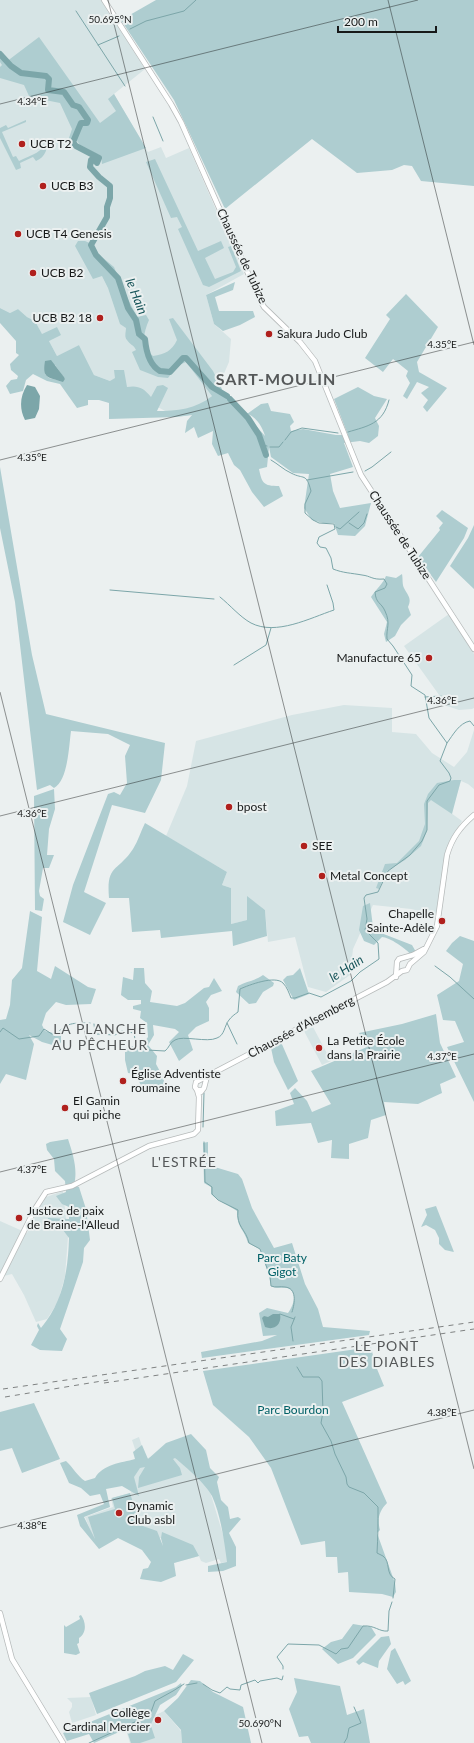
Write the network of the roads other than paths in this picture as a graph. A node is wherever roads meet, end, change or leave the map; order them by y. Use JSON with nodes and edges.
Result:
{"nodes":[{"id":1,"x":104,"y":0,"type":"edge"},
{"id":2,"x":474,"y":649,"type":"edge"},
{"id":3,"x":474,"y":815,"type":"edge"},
{"id":4,"x":426,"y":947,"type":"junction"},
{"id":5,"x":404,"y":958,"type":"junction"},
{"id":6,"x":410,"y":964,"type":"junction"},
{"id":7,"x":397,"y":967,"type":"junction"},
{"id":8,"x":402,"y":971,"type":"junction"},
{"id":9,"x":396,"y":977,"type":"junction"},
{"id":10,"x":202,"y":1082,"type":"junction"},
{"id":11,"x":199,"y":1090,"type":"junction"},
{"id":12,"x":0,"y":1279,"type":"edge"},
{"id":13,"x":0,"y":1613,"type":"edge"},
{"id":14,"x":63,"y":1743,"type":"edge"}],
"edges":[{"from":1,"to":2,"type":"main road","name":"Chaussée de Tubize"},
{"from":3,"to":4,"type":"main road","name":"Chaussée d'Alsemberg"},
{"from":4,"to":5,"type":"main road"},
{"from":4,"to":6,"type":"main road","name":"Chaussée d'Alsemberg"},
{"from":5,"to":6,"type":"main road"},
{"from":5,"to":7,"type":"main road"},
{"from":6,"to":8,"type":"main road","name":"Chaussée d'Alsemberg"},
{"from":7,"to":8,"type":"main road"},
{"from":7,"to":9,"type":"main road"},
{"from":8,"to":9,"type":"main road","name":"Chaussée d'Alsemberg"},
{"from":9,"to":10,"type":"main road","name":"Chaussée d'Alsemberg"},
{"from":10,"to":11,"type":"main road"},
{"from":10,"to":11,"type":"main road"},
{"from":11,"to":12,"type":"main road"},
{"from":13,"to":14,"type":"main road"}]}
